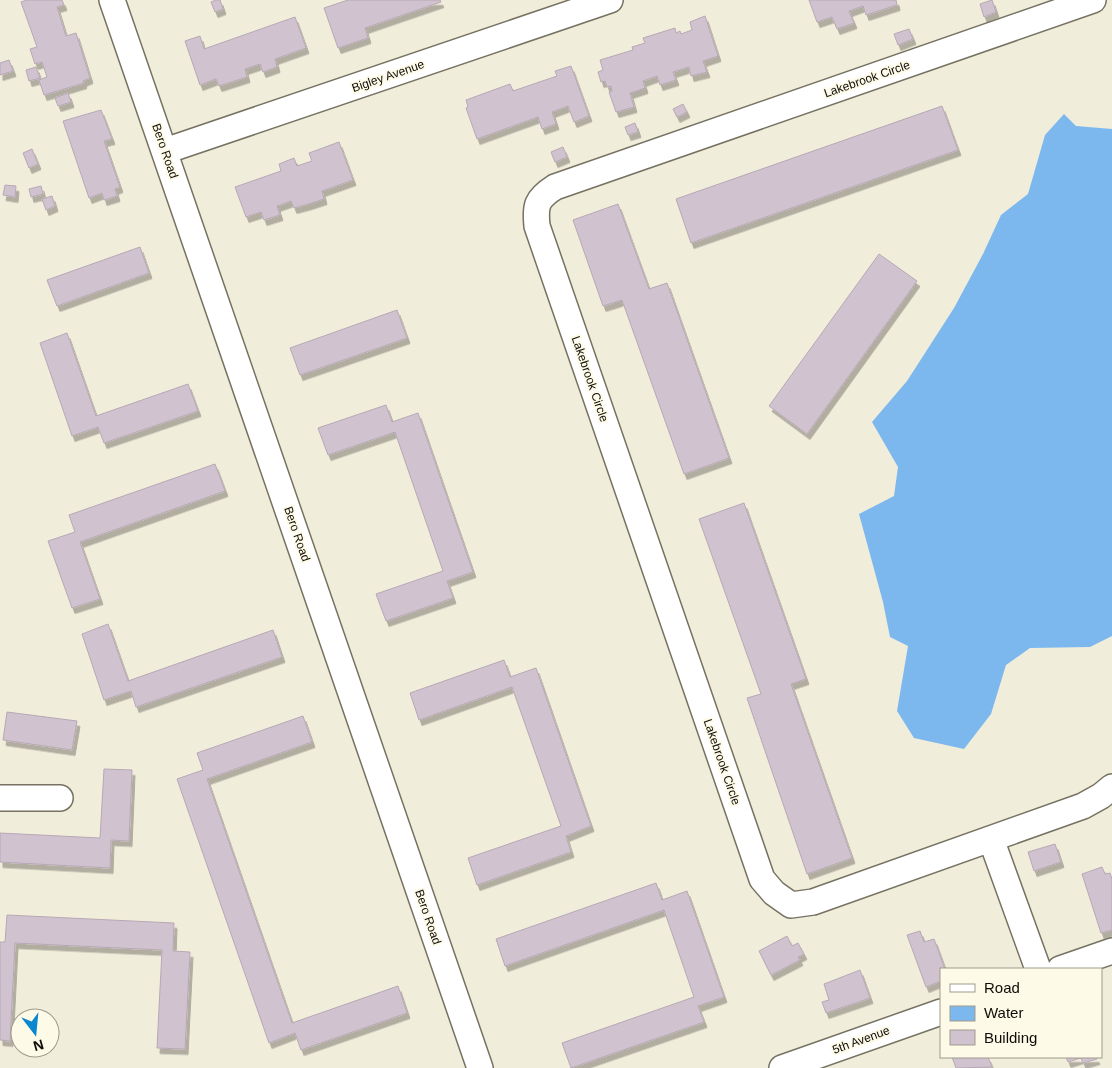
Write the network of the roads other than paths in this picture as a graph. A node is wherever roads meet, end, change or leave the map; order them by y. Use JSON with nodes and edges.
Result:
{"nodes":[{"id":1,"x":112,"y":0,"type":"edge"},
{"id":2,"x":610,"y":0,"type":"edge"},
{"id":3,"x":1093,"y":0,"type":"edge"},
{"id":4,"x":165,"y":151,"type":"junction"},
{"id":5,"x":1112,"y":787,"type":"edge"},
{"id":6,"x":0,"y":798,"type":"edge"},
{"id":7,"x":60,"y":798,"type":"dead end"},
{"id":8,"x":992,"y":839,"type":"junction"},
{"id":9,"x":1112,"y":950,"type":"edge"},
{"id":10,"x":1038,"y":968,"type":"edge"},
{"id":11,"x":1063,"y":968,"type":"edge"},
{"id":12,"x":940,"y":1012,"type":"edge"},
{"id":13,"x":798,"y":1066,"type":"edge"},
{"id":14,"x":480,"y":1068,"type":"edge"}],
"edges":[{"from":1,"to":4,"type":"street","name":"Bero Road"},
{"from":2,"to":4,"type":"street","name":"Bigley Avenue"},
{"from":3,"to":8,"type":"street","name":"Lakebrook Circle"},
{"from":4,"to":14,"type":"street","name":"Bero Road"},
{"from":5,"to":8,"type":"street","name":"Lakebrook Circle"},
{"from":6,"to":7,"type":"street"},
{"from":8,"to":10,"type":"street"},
{"from":9,"to":11,"type":"street"},
{"from":12,"to":13,"type":"street","name":"5th Avenue"}]}
